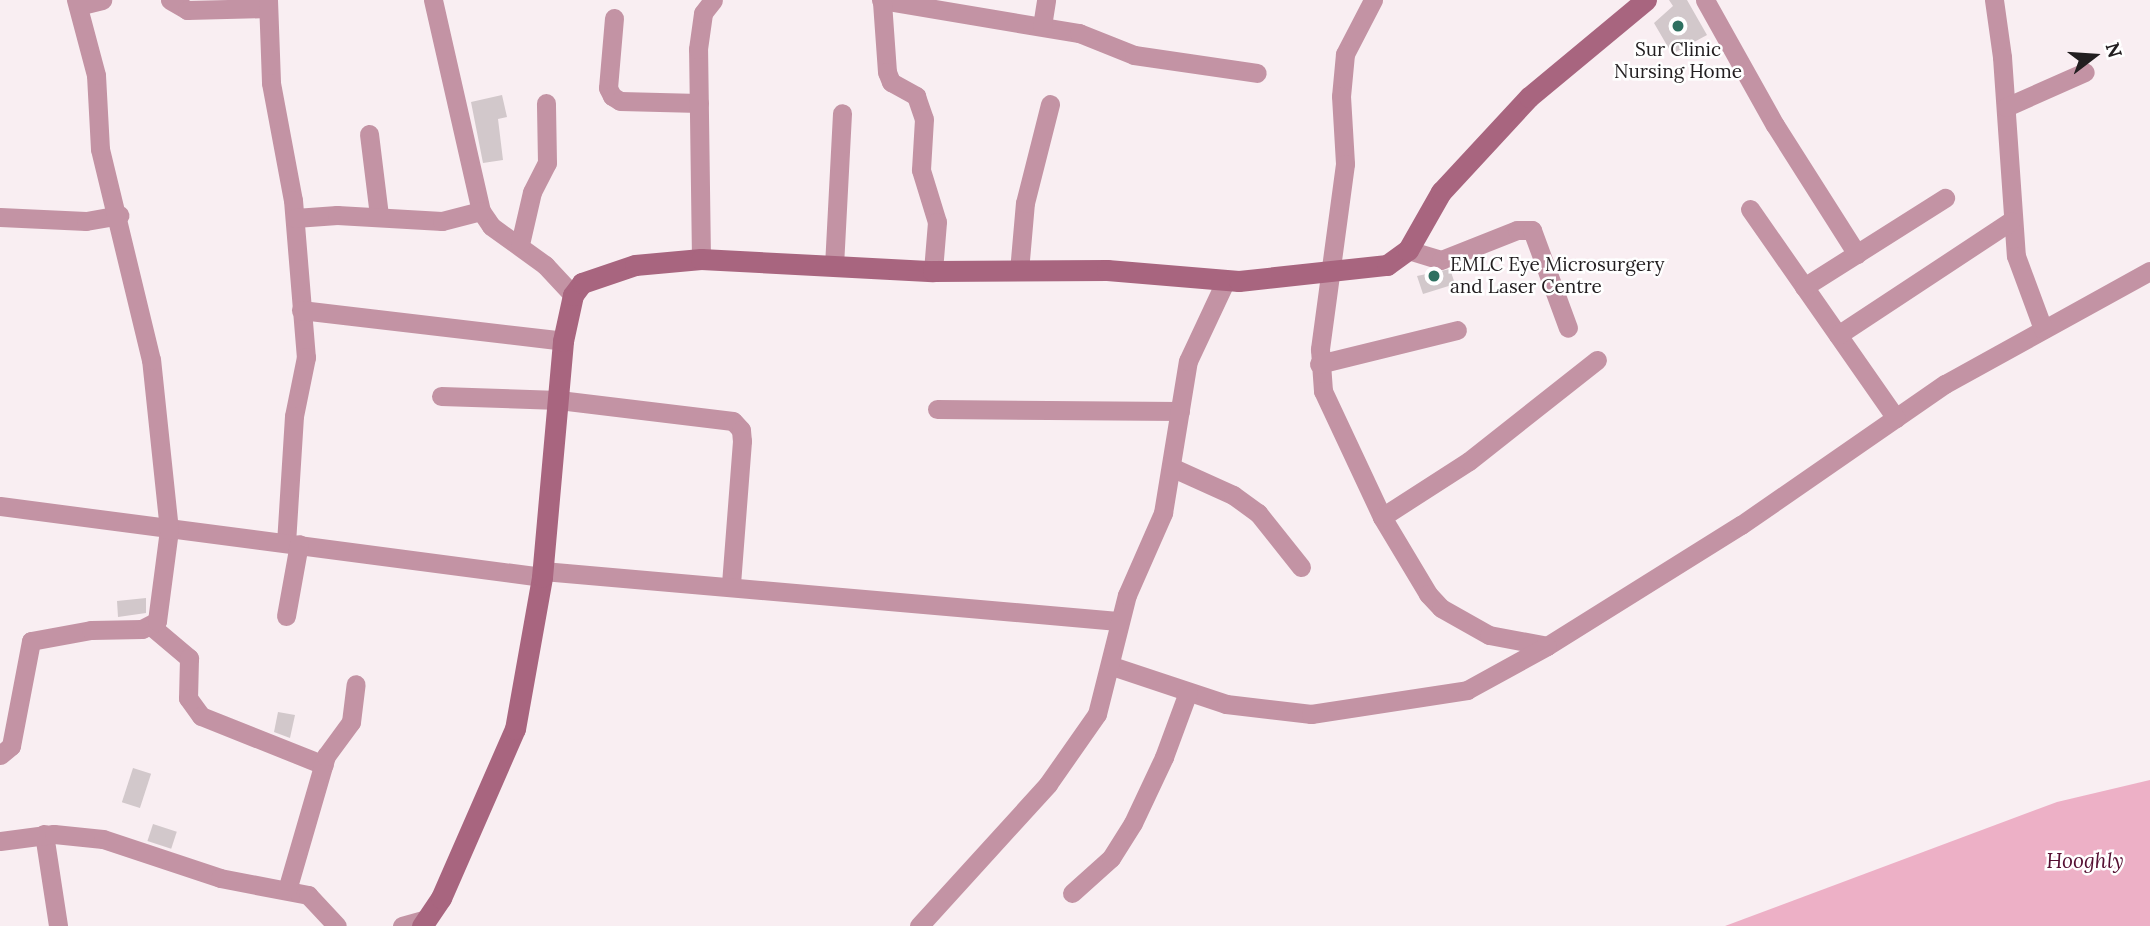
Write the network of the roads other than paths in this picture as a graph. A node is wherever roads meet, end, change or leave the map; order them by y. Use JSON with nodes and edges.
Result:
{"nodes":[{"id":1,"x":102,"y":0,"type":"edge"},
{"id":2,"x":170,"y":0,"type":"edge"},
{"id":3,"x":433,"y":0,"type":"edge"},
{"id":4,"x":712,"y":0,"type":"edge"},
{"id":5,"x":1046,"y":0,"type":"edge"},
{"id":6,"x":1373,"y":0,"type":"edge"},
{"id":7,"x":1646,"y":0,"type":"edge"},
{"id":8,"x":1704,"y":0,"type":"edge"},
{"id":9,"x":1994,"y":0,"type":"edge"},
{"id":10,"x":881,"y":1,"type":"edge"},
{"id":11,"x":77,"y":3,"type":"edge"},
{"id":12,"x":267,"y":4,"type":"edge"},
{"id":13,"x":614,"y":18,"type":"dead end"},
{"id":14,"x":1042,"y":26,"type":"junction"},
{"id":15,"x":2085,"y":72,"type":"dead end"},
{"id":16,"x":1257,"y":73,"type":"dead end"},
{"id":17,"x":546,"y":103,"type":"dead end"},
{"id":18,"x":699,"y":103,"type":"junction"},
{"id":19,"x":1050,"y":104,"type":"dead end"},
{"id":20,"x":2006,"y":107,"type":"junction"},
{"id":21,"x":842,"y":113,"type":"dead end"},
{"id":22,"x":369,"y":134,"type":"dead end"},
{"id":23,"x":1945,"y":198,"type":"dead end"},
{"id":24,"x":1750,"y":209,"type":"dead end"},
{"id":25,"x":481,"y":211,"type":"junction"},
{"id":26,"x":119,"y":215,"type":"junction"},
{"id":27,"x":379,"y":216,"type":"junction"},
{"id":28,"x":0,"y":217,"type":"edge"},
{"id":29,"x":295,"y":218,"type":"junction"},
{"id":30,"x":2011,"y":221,"type":"junction"},
{"id":31,"x":520,"y":244,"type":"junction"},
{"id":32,"x":1408,"y":250,"type":"junction"},
{"id":33,"x":1857,"y":254,"type":"junction"},
{"id":34,"x":701,"y":259,"type":"junction"},
{"id":35,"x":834,"y":266,"type":"junction"},
{"id":36,"x":933,"y":271,"type":"junction"},
{"id":37,"x":1019,"y":271,"type":"junction"},
{"id":38,"x":2150,"y":271,"type":"edge"},
{"id":39,"x":1331,"y":275,"type":"junction"},
{"id":40,"x":1226,"y":280,"type":"junction"},
{"id":41,"x":1804,"y":287,"type":"junction"},
{"id":42,"x":573,"y":295,"type":"junction"},
{"id":43,"x":301,"y":310,"type":"junction"},
{"id":44,"x":1568,"y":328,"type":"dead end"},
{"id":45,"x":2043,"y":329,"type":"junction"},
{"id":46,"x":1457,"y":330,"type":"dead end"},
{"id":47,"x":1838,"y":335,"type":"junction"},
{"id":48,"x":563,"y":341,"type":"junction"},
{"id":49,"x":1597,"y":360,"type":"dead end"},
{"id":50,"x":1319,"y":364,"type":"junction"},
{"id":51,"x":441,"y":396,"type":"dead end"},
{"id":52,"x":559,"y":400,"type":"junction"},
{"id":53,"x":937,"y":409,"type":"dead end"},
{"id":54,"x":1180,"y":411,"type":"junction"},
{"id":55,"x":1896,"y":418,"type":"junction"},
{"id":56,"x":1171,"y":467,"type":"junction"},
{"id":57,"x":0,"y":506,"type":"edge"},
{"id":58,"x":1382,"y":517,"type":"junction"},
{"id":59,"x":169,"y":530,"type":"junction"},
{"id":60,"x":292,"y":543,"type":"junction"},
{"id":61,"x":1301,"y":567,"type":"dead end"},
{"id":62,"x":542,"y":574,"type":"junction"},
{"id":63,"x":731,"y":585,"type":"junction"},
{"id":64,"x":286,"y":616,"type":"dead end"},
{"id":65,"x":1118,"y":621,"type":"junction"},
{"id":66,"x":151,"y":626,"type":"junction"},
{"id":67,"x":1547,"y":646,"type":"junction"},
{"id":68,"x":1112,"y":666,"type":"junction"},
{"id":69,"x":356,"y":684,"type":"dead end"},
{"id":70,"x":1188,"y":692,"type":"junction"},
{"id":71,"x":0,"y":755,"type":"edge"},
{"id":72,"x":324,"y":765,"type":"junction"},
{"id":73,"x":44,"y":834,"type":"junction"},
{"id":74,"x":0,"y":841,"type":"edge"},
{"id":75,"x":287,"y":890,"type":"junction"},
{"id":76,"x":1072,"y":893,"type":"dead end"},
{"id":77,"x":322,"y":917,"type":"edge"},
{"id":78,"x":425,"y":922,"type":"edge"},
{"id":79,"x":58,"y":926,"type":"edge"},
{"id":80,"x":337,"y":926,"type":"edge"},
{"id":81,"x":402,"y":926,"type":"edge"},
{"id":82,"x":919,"y":926,"type":"edge"}],
"edges":[{"from":1,"to":11,"type":"street"},
{"from":2,"to":12,"type":"street"},
{"from":3,"to":25,"type":"street"},
{"from":4,"to":18,"type":"street"},
{"from":5,"to":14,"type":"street"},
{"from":6,"to":39,"type":"street"},
{"from":7,"to":32,"type":"main road"},
{"from":8,"to":33,"type":"street"},
{"from":9,"to":20,"type":"street"},
{"from":10,"to":14,"type":"street"},
{"from":10,"to":36,"type":"street"},
{"from":11,"to":26,"type":"street"},
{"from":12,"to":29,"type":"street"},
{"from":13,"to":18,"type":"street"},
{"from":14,"to":16,"type":"street"},
{"from":15,"to":20,"type":"street"},
{"from":17,"to":31,"type":"street"},
{"from":18,"to":34,"type":"street"},
{"from":19,"to":37,"type":"street"},
{"from":20,"to":30,"type":"street"},
{"from":21,"to":35,"type":"street"},
{"from":22,"to":27,"type":"street"},
{"from":23,"to":33,"type":"street"},
{"from":24,"to":41,"type":"street"},
{"from":25,"to":27,"type":"street"},
{"from":25,"to":31,"type":"street"},
{"from":26,"to":28,"type":"street"},
{"from":26,"to":59,"type":"street"},
{"from":27,"to":29,"type":"street"},
{"from":29,"to":43,"type":"street"},
{"from":30,"to":45,"type":"street"},
{"from":30,"to":47,"type":"street"},
{"from":31,"to":42,"type":"street"},
{"from":32,"to":39,"type":"main road"},
{"from":32,"to":44,"type":"street"},
{"from":33,"to":41,"type":"street"},
{"from":34,"to":35,"type":"main road"},
{"from":34,"to":42,"type":"main road"},
{"from":35,"to":36,"type":"main road"},
{"from":36,"to":37,"type":"main road"},
{"from":37,"to":40,"type":"main road"},
{"from":38,"to":45,"type":"street"},
{"from":39,"to":40,"type":"main road"},
{"from":39,"to":50,"type":"street"},
{"from":40,"to":54,"type":"street"},
{"from":41,"to":47,"type":"street"},
{"from":42,"to":48,"type":"main road"},
{"from":43,"to":48,"type":"street"},
{"from":43,"to":60,"type":"street"},
{"from":45,"to":55,"type":"street"},
{"from":46,"to":50,"type":"street"},
{"from":47,"to":55,"type":"street"},
{"from":48,"to":52,"type":"main road"},
{"from":49,"to":58,"type":"street"},
{"from":50,"to":58,"type":"street"},
{"from":51,"to":52,"type":"street"},
{"from":52,"to":62,"type":"main road"},
{"from":52,"to":63,"type":"street"},
{"from":53,"to":54,"type":"street"},
{"from":54,"to":56,"type":"street"},
{"from":55,"to":67,"type":"street"},
{"from":56,"to":61,"type":"street"},
{"from":56,"to":65,"type":"street"},
{"from":57,"to":59,"type":"street"},
{"from":58,"to":67,"type":"street"},
{"from":59,"to":60,"type":"street"},
{"from":59,"to":66,"type":"street"},
{"from":60,"to":62,"type":"street"},
{"from":60,"to":64,"type":"street"},
{"from":62,"to":63,"type":"street"},
{"from":62,"to":78,"type":"main road"},
{"from":63,"to":65,"type":"street"},
{"from":65,"to":68,"type":"street"},
{"from":66,"to":71,"type":"street"},
{"from":66,"to":72,"type":"street"},
{"from":67,"to":70,"type":"street"},
{"from":68,"to":70,"type":"street"},
{"from":68,"to":82,"type":"street"},
{"from":69,"to":72,"type":"street"},
{"from":70,"to":76,"type":"street"},
{"from":72,"to":75,"type":"street"},
{"from":73,"to":74,"type":"street"},
{"from":73,"to":75,"type":"street"},
{"from":73,"to":79,"type":"street"},
{"from":75,"to":77,"type":"street"},
{"from":77,"to":80,"type":"street"},
{"from":78,"to":81,"type":"street"}]}
